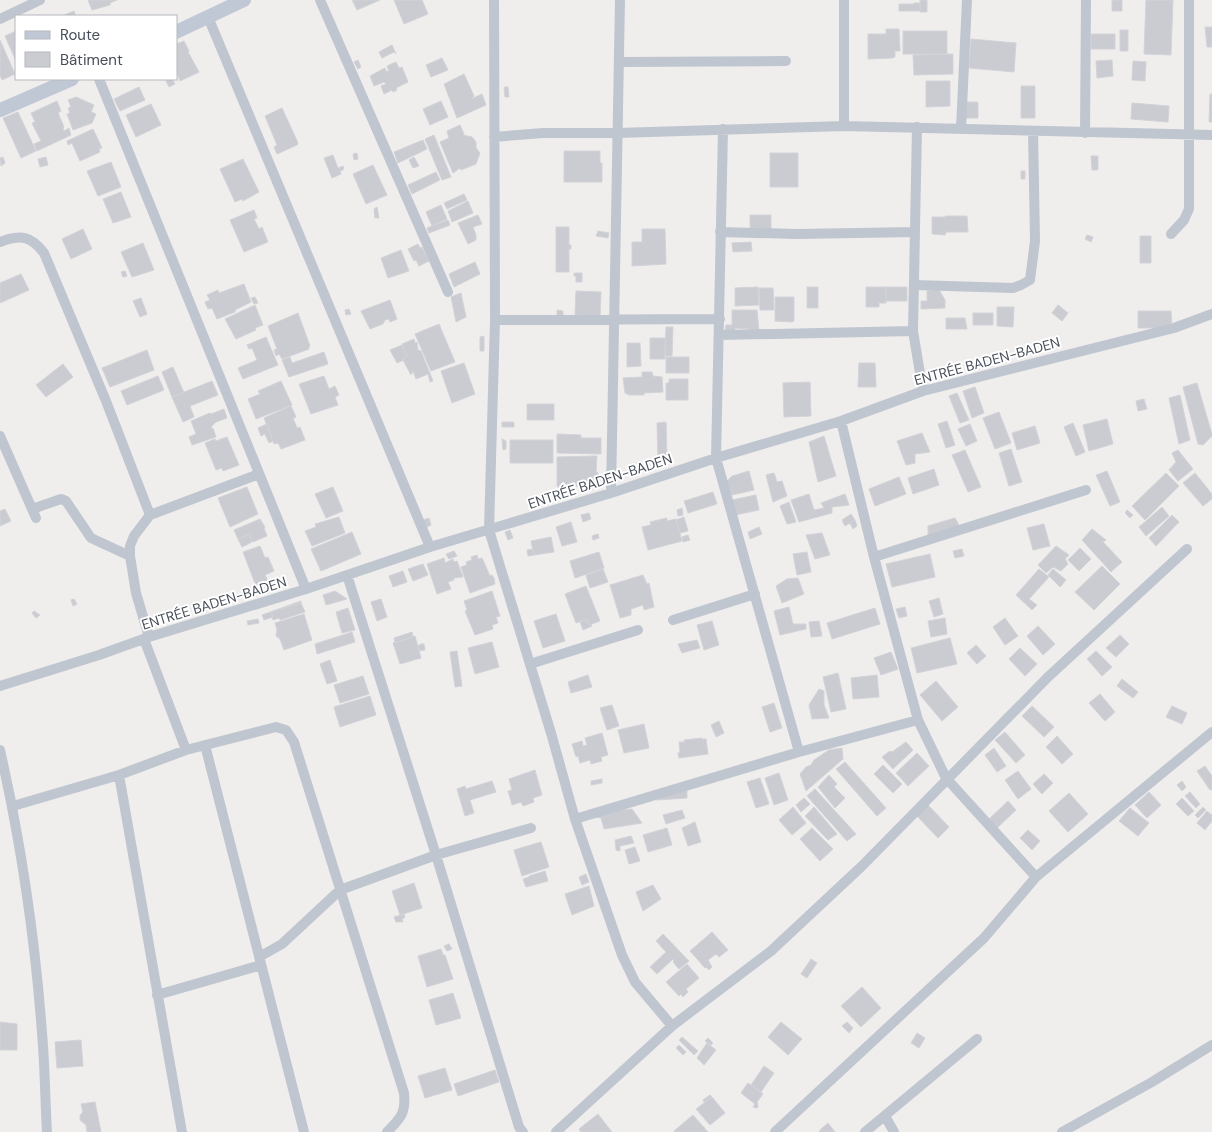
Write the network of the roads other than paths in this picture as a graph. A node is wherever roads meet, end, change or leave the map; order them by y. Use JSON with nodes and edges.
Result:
{"nodes":[{"id":1,"x":40,"y":0,"type":"edge"},
{"id":2,"x":244,"y":0,"type":"edge"},
{"id":3,"x":320,"y":0,"type":"edge"},
{"id":4,"x":494,"y":0,"type":"edge"},
{"id":5,"x":620,"y":0,"type":"edge"},
{"id":6,"x":844,"y":0,"type":"edge"},
{"id":7,"x":966,"y":0,"type":"edge"},
{"id":8,"x":1086,"y":0,"type":"edge"},
{"id":9,"x":1189,"y":0,"type":"edge"},
{"id":10,"x":208,"y":17,"type":"junction"},
{"id":11,"x":0,"y":19,"type":"edge"},
{"id":12,"x":178,"y":31,"type":"edge"},
{"id":13,"x":619,"y":62,"type":"junction"},
{"id":14,"x":786,"y":62,"type":"dead end"},
{"id":15,"x":70,"y":80,"type":"edge"},
{"id":16,"x":99,"y":80,"type":"edge"},
{"id":17,"x":0,"y":110,"type":"edge"},
{"id":18,"x":844,"y":126,"type":"junction"},
{"id":19,"x":917,"y":127,"type":"junction"},
{"id":20,"x":723,"y":129,"type":"junction"},
{"id":21,"x":961,"y":129,"type":"junction"},
{"id":22,"x":1033,"y":131,"type":"junction"},
{"id":23,"x":618,"y":133,"type":"junction"},
{"id":24,"x":1085,"y":133,"type":"junction"},
{"id":25,"x":1189,"y":135,"type":"junction"},
{"id":26,"x":1212,"y":135,"type":"edge"},
{"id":27,"x":494,"y":137,"type":"junction"},
{"id":28,"x":720,"y":232,"type":"junction"},
{"id":29,"x":915,"y":232,"type":"junction"},
{"id":30,"x":1170,"y":234,"type":"dead end"},
{"id":31,"x":0,"y":242,"type":"edge"},
{"id":32,"x":914,"y":285,"type":"junction"},
{"id":33,"x":448,"y":292,"type":"dead end"},
{"id":34,"x":1212,"y":314,"type":"edge"},
{"id":35,"x":615,"y":319,"type":"junction"},
{"id":36,"x":720,"y":319,"type":"junction"},
{"id":37,"x":495,"y":320,"type":"junction"},
{"id":38,"x":913,"y":331,"type":"junction"},
{"id":39,"x":720,"y":336,"type":"junction"},
{"id":40,"x":923,"y":391,"type":"junction"},
{"id":41,"x":841,"y":421,"type":"junction"},
{"id":42,"x":0,"y":436,"type":"edge"},
{"id":43,"x":716,"y":458,"type":"junction"},
{"id":44,"x":259,"y":474,"type":"junction"},
{"id":45,"x":1086,"y":490,"type":"dead end"},
{"id":46,"x":611,"y":493,"type":"junction"},
{"id":47,"x":150,"y":515,"type":"junction"},
{"id":48,"x":489,"y":530,"type":"junction"},
{"id":49,"x":430,"y":547,"type":"junction"},
{"id":50,"x":1187,"y":549,"type":"dead end"},
{"id":51,"x":130,"y":556,"type":"junction"},
{"id":52,"x":874,"y":557,"type":"junction"},
{"id":53,"x":347,"y":575,"type":"junction"},
{"id":54,"x":306,"y":589,"type":"junction"},
{"id":55,"x":755,"y":594,"type":"junction"},
{"id":56,"x":673,"y":620,"type":"dead end"},
{"id":57,"x":638,"y":630,"type":"dead end"},
{"id":58,"x":147,"y":638,"type":"junction"},
{"id":59,"x":530,"y":664,"type":"junction"},
{"id":60,"x":0,"y":686,"type":"edge"},
{"id":61,"x":918,"y":720,"type":"junction"},
{"id":62,"x":1212,"y":732,"type":"edge"},
{"id":63,"x":205,"y":745,"type":"junction"},
{"id":64,"x":0,"y":750,"type":"edge"},
{"id":65,"x":186,"y":750,"type":"junction"},
{"id":66,"x":799,"y":752,"type":"junction"},
{"id":67,"x":119,"y":775,"type":"junction"},
{"id":68,"x":946,"y":778,"type":"junction"},
{"id":69,"x":13,"y":806,"type":"junction"},
{"id":70,"x":575,"y":818,"type":"junction"},
{"id":71,"x":531,"y":828,"type":"dead end"},
{"id":72,"x":436,"y":855,"type":"junction"},
{"id":73,"x":1036,"y":876,"type":"junction"},
{"id":74,"x":340,"y":890,"type":"junction"},
{"id":75,"x":260,"y":961,"type":"junction"},
{"id":76,"x":158,"y":995,"type":"junction"},
{"id":77,"x":672,"y":1026,"type":"junction"},
{"id":78,"x":977,"y":1039,"type":"dead end"},
{"id":79,"x":1212,"y":1045,"type":"edge"},
{"id":80,"x":885,"y":1116,"type":"junction"},
{"id":81,"x":47,"y":1132,"type":"edge"},
{"id":82,"x":182,"y":1132,"type":"edge"},
{"id":83,"x":304,"y":1132,"type":"edge"},
{"id":84,"x":388,"y":1132,"type":"edge"},
{"id":85,"x":523,"y":1132,"type":"edge"},
{"id":86,"x":556,"y":1132,"type":"edge"},
{"id":87,"x":775,"y":1132,"type":"edge"},
{"id":88,"x":865,"y":1132,"type":"edge"},
{"id":89,"x":894,"y":1132,"type":"edge"},
{"id":90,"x":1062,"y":1132,"type":"edge"}],
"edges":[{"from":1,"to":11,"type":"street"},
{"from":2,"to":10,"type":"main road"},
{"from":3,"to":33,"type":"street"},
{"from":4,"to":27,"type":"street"},
{"from":5,"to":13,"type":"street"},
{"from":6,"to":18,"type":"street"},
{"from":7,"to":21,"type":"street"},
{"from":8,"to":24,"type":"street"},
{"from":9,"to":25,"type":"street"},
{"from":10,"to":12,"type":"main road"},
{"from":10,"to":49,"type":"street"},
{"from":13,"to":14,"type":"street"},
{"from":13,"to":23,"type":"street"},
{"from":15,"to":17,"type":"main road"},
{"from":16,"to":44,"type":"street"},
{"from":18,"to":19,"type":"street"},
{"from":18,"to":20,"type":"street"},
{"from":19,"to":21,"type":"street"},
{"from":19,"to":29,"type":"street"},
{"from":20,"to":23,"type":"street"},
{"from":20,"to":28,"type":"street"},
{"from":21,"to":22,"type":"street"},
{"from":22,"to":24,"type":"street"},
{"from":22,"to":32,"type":"street"},
{"from":23,"to":27,"type":"street"},
{"from":23,"to":35,"type":"street"},
{"from":24,"to":25,"type":"street"},
{"from":25,"to":26,"type":"street"},
{"from":25,"to":30,"type":"street"},
{"from":27,"to":37,"type":"street"},
{"from":28,"to":29,"type":"street"},
{"from":28,"to":36,"type":"street"},
{"from":29,"to":32,"type":"street"},
{"from":31,"to":47,"type":"street"},
{"from":32,"to":38,"type":"street"},
{"from":34,"to":40,"type":"street","name":"ENTRÉE BADEN-BADEN"},
{"from":35,"to":36,"type":"street"},
{"from":35,"to":37,"type":"street"},
{"from":35,"to":46,"type":"street"},
{"from":36,"to":39,"type":"street"},
{"from":37,"to":48,"type":"street"},
{"from":38,"to":39,"type":"street"},
{"from":38,"to":40,"type":"street"},
{"from":39,"to":43,"type":"street"},
{"from":40,"to":41,"type":"street","name":"ENTRÉE BADEN-BADEN"},
{"from":41,"to":43,"type":"street","name":"ENTRÉE BADEN-BADEN"},
{"from":41,"to":52,"type":"street"},
{"from":42,"to":51,"type":"street"},
{"from":43,"to":46,"type":"street","name":"ENTRÉE BADEN-BADEN"},
{"from":43,"to":55,"type":"street"},
{"from":44,"to":47,"type":"street"},
{"from":44,"to":54,"type":"street"},
{"from":45,"to":52,"type":"street"},
{"from":46,"to":48,"type":"street","name":"ENTRÉE BADEN-BADEN"},
{"from":47,"to":51,"type":"street"},
{"from":48,"to":49,"type":"street","name":"ENTRÉE BADEN-BADEN"},
{"from":48,"to":59,"type":"street"},
{"from":49,"to":53,"type":"street","name":"ENTRÉE BADEN-BADEN"},
{"from":50,"to":68,"type":"street"},
{"from":51,"to":58,"type":"street"},
{"from":52,"to":61,"type":"street"},
{"from":53,"to":54,"type":"street","name":"ENTRÉE BADEN-BADEN"},
{"from":53,"to":72,"type":"street"},
{"from":54,"to":58,"type":"street","name":"ENTRÉE BADEN-BADEN"},
{"from":55,"to":56,"type":"street"},
{"from":55,"to":66,"type":"street"},
{"from":57,"to":59,"type":"street"},
{"from":58,"to":60,"type":"street","name":"ENTRÉE BADEN-BADEN"},
{"from":58,"to":65,"type":"street"},
{"from":59,"to":70,"type":"street"},
{"from":61,"to":66,"type":"street"},
{"from":61,"to":68,"type":"street"},
{"from":62,"to":73,"type":"street"},
{"from":63,"to":65,"type":"street"},
{"from":63,"to":74,"type":"street"},
{"from":63,"to":75,"type":"street"},
{"from":64,"to":69,"type":"street"},
{"from":65,"to":67,"type":"street"},
{"from":66,"to":70,"type":"street"},
{"from":67,"to":69,"type":"street"},
{"from":67,"to":76,"type":"street"},
{"from":68,"to":73,"type":"street"},
{"from":68,"to":77,"type":"street"},
{"from":69,"to":81,"type":"street"},
{"from":70,"to":77,"type":"street"},
{"from":71,"to":72,"type":"street"},
{"from":72,"to":74,"type":"street"},
{"from":72,"to":85,"type":"street"},
{"from":73,"to":87,"type":"street"},
{"from":74,"to":75,"type":"street"},
{"from":74,"to":84,"type":"street"},
{"from":75,"to":76,"type":"street"},
{"from":75,"to":83,"type":"street"},
{"from":76,"to":82,"type":"street"},
{"from":77,"to":86,"type":"street"},
{"from":78,"to":80,"type":"street"},
{"from":79,"to":90,"type":"street"},
{"from":80,"to":88,"type":"street"},
{"from":80,"to":89,"type":"street"}]}
